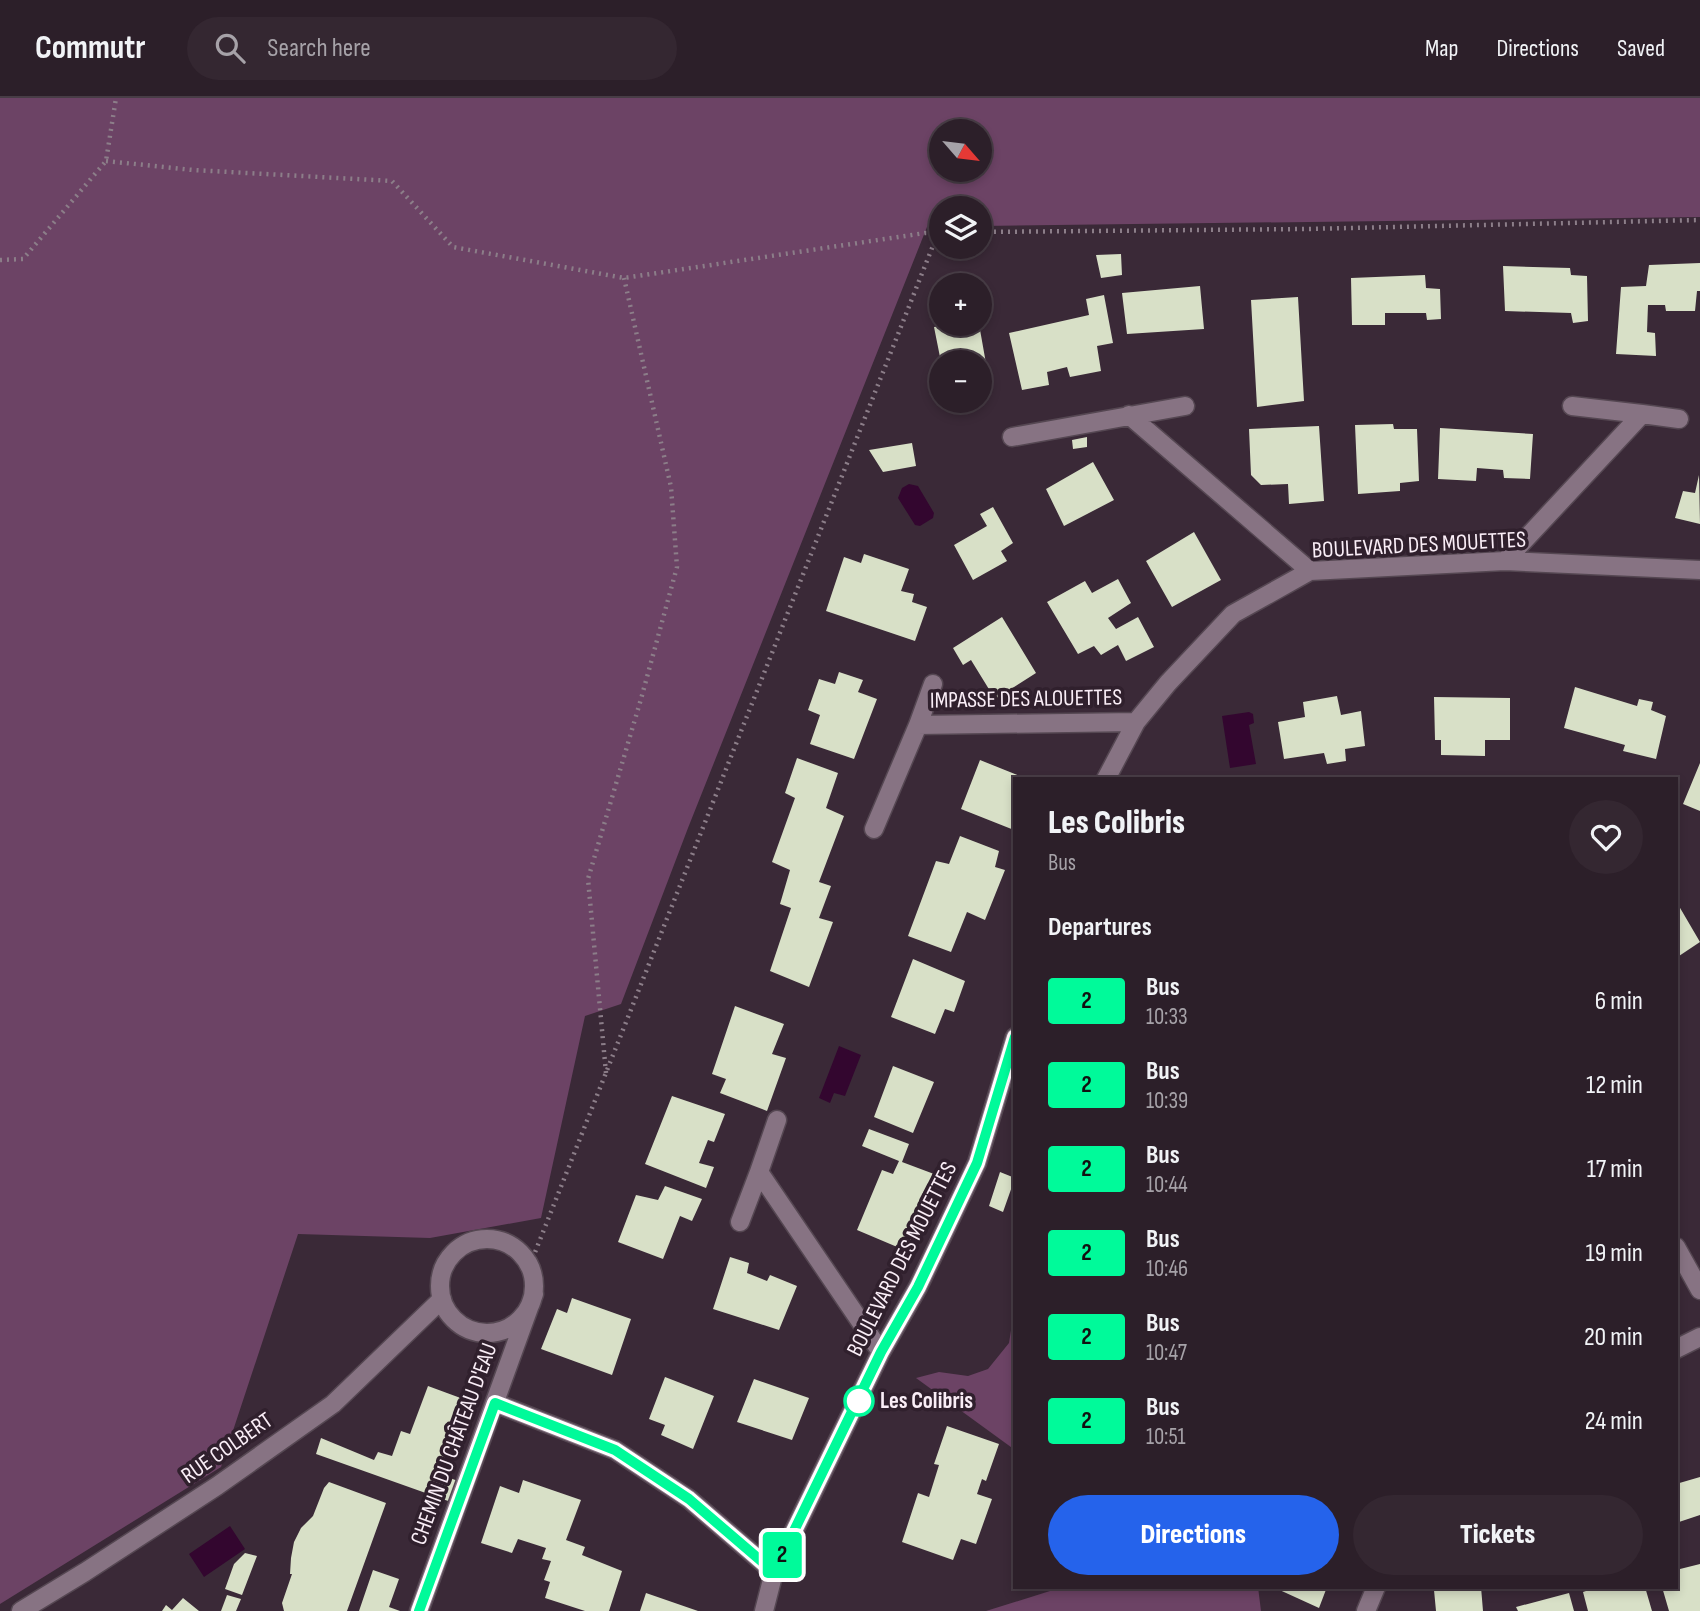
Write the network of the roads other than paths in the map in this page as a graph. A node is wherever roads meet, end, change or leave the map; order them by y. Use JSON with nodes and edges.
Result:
{"nodes":[{"id":1,"x":1185,"y":405,"type":"dead end"},
{"id":2,"x":1573,"y":406,"type":"dead end"},
{"id":3,"x":1642,"y":414,"type":"junction"},
{"id":4,"x":1129,"y":415,"type":"junction"},
{"id":5,"x":1679,"y":419,"type":"dead end"},
{"id":6,"x":1012,"y":437,"type":"dead end"},
{"id":7,"x":1505,"y":561,"type":"junction"},
{"id":8,"x":1700,"y":570,"type":"edge"},
{"id":9,"x":1310,"y":572,"type":"junction"},
{"id":10,"x":933,"y":684,"type":"dead end"},
{"id":11,"x":1136,"y":722,"type":"junction"},
{"id":12,"x":918,"y":725,"type":"junction"},
{"id":13,"x":1107,"y":777,"type":"edge"},
{"id":14,"x":874,"y":830,"type":"dead end"},
{"id":15,"x":1013,"y":1044,"type":"edge"},
{"id":16,"x":777,"y":1120,"type":"dead end"},
{"id":17,"x":759,"y":1172,"type":"junction"},
{"id":18,"x":740,"y":1222,"type":"dead end"},
{"id":19,"x":1678,"y":1250,"type":"edge"},
{"id":20,"x":1700,"y":1290,"type":"edge"},
{"id":21,"x":534,"y":1294,"type":"junction"},
{"id":22,"x":442,"y":1299,"type":"junction"},
{"id":23,"x":1700,"y":1337,"type":"edge"},
{"id":24,"x":1678,"y":1348,"type":"edge"},
{"id":25,"x":881,"y":1352,"type":"junction"},
{"id":26,"x":495,"y":1403,"type":"junction"},
{"id":27,"x":774,"y":1572,"type":"junction"},
{"id":28,"x":1375,"y":1589,"type":"edge"},
{"id":29,"x":20,"y":1611,"type":"edge"},
{"id":30,"x":419,"y":1611,"type":"edge"},
{"id":31,"x":764,"y":1611,"type":"edge"},
{"id":32,"x":1366,"y":1611,"type":"edge"}],
"edges":[{"from":1,"to":4,"type":"street"},
{"from":2,"to":3,"type":"street"},
{"from":3,"to":5,"type":"street"},
{"from":3,"to":7,"type":"street"},
{"from":4,"to":6,"type":"street"},
{"from":4,"to":9,"type":"street"},
{"from":7,"to":8,"type":"street","name":"BOULEVARD DES MOUETTES"},
{"from":7,"to":9,"type":"street","name":"BOULEVARD DES MOUETTES"},
{"from":9,"to":11,"type":"street","name":"BOULEVARD DES MOUETTES"},
{"from":10,"to":12,"type":"street","name":"IMPASSE DES ALOUETTES"},
{"from":11,"to":12,"type":"street","name":"IMPASSE DES ALOUETTES"},
{"from":11,"to":13,"type":"street","name":"BOULEVARD DES MOUETTES"},
{"from":12,"to":14,"type":"street","name":"IMPASSE DES ALOUETTES"},
{"from":15,"to":25,"type":"street","name":"BOULEVARD DES MOUETTES"},
{"from":16,"to":17,"type":"street"},
{"from":17,"to":18,"type":"street"},
{"from":17,"to":25,"type":"street"},
{"from":19,"to":20,"type":"street"},
{"from":21,"to":22,"type":"street"},
{"from":21,"to":22,"type":"street"},
{"from":21,"to":26,"type":"street","name":"CHEMIN DU CHÂTEAU D'EAU"},
{"from":22,"to":29,"type":"street","name":"RUE COLBERT"},
{"from":23,"to":24,"type":"street"},
{"from":25,"to":27,"type":"street","name":"BOULEVARD DES MOUETTES"},
{"from":26,"to":27,"type":"street"},
{"from":26,"to":30,"type":"street","name":"CHEMIN DU CHÂTEAU D'EAU"},
{"from":27,"to":31,"type":"street","name":"BOULEVARD DES MOUETTES"},
{"from":28,"to":32,"type":"street"}]}
